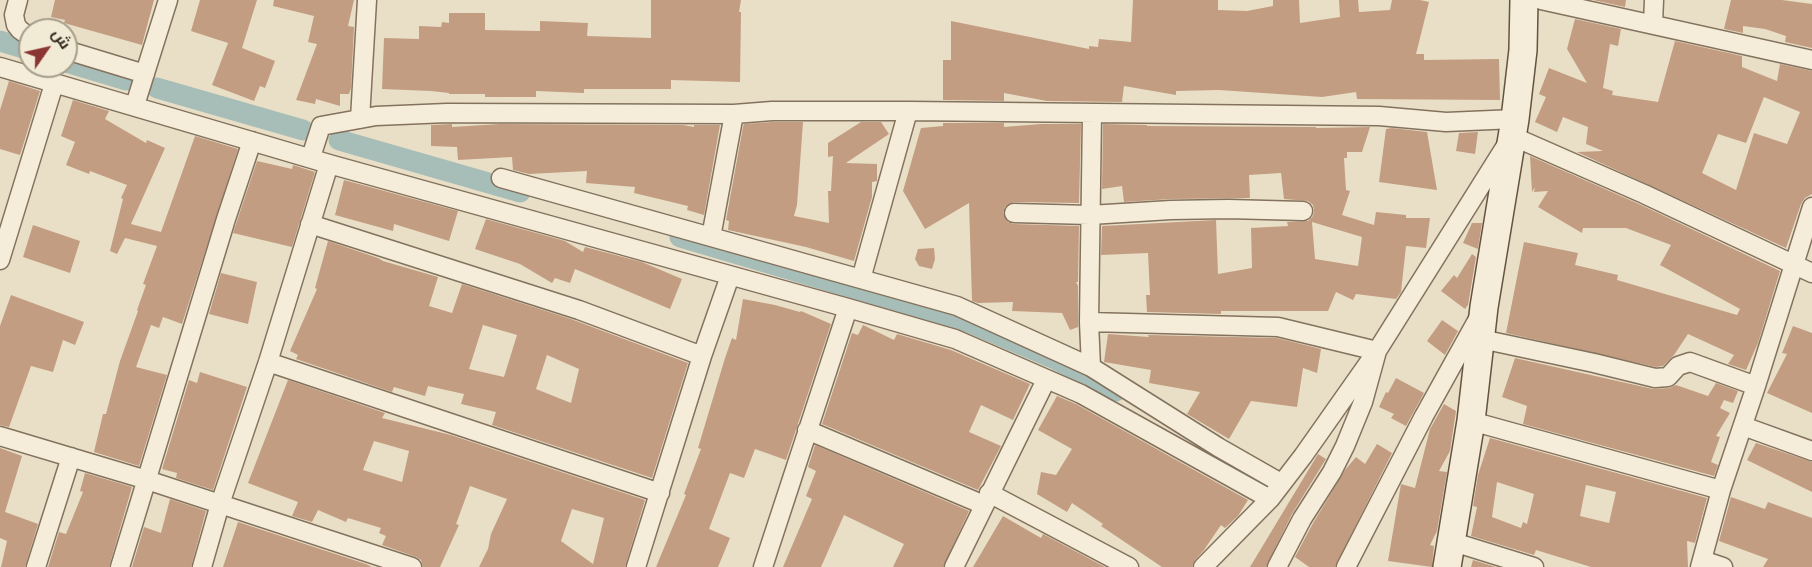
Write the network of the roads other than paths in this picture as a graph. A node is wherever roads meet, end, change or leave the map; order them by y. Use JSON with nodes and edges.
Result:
{"nodes":[{"id":1,"x":18,"y":0,"type":"edge"},
{"id":2,"x":168,"y":0,"type":"edge"},
{"id":3,"x":367,"y":0,"type":"edge"},
{"id":4,"x":1524,"y":0,"type":"edge"},
{"id":5,"x":1541,"y":0,"type":"edge"},
{"id":6,"x":1654,"y":0,"type":"edge"},
{"id":7,"x":1653,"y":24,"type":"junction"},
{"id":8,"x":18,"y":28,"type":"edge"},
{"id":9,"x":78,"y":54,"type":"edge"},
{"id":10,"x":1812,"y":60,"type":"edge"},
{"id":11,"x":0,"y":68,"type":"edge"},
{"id":12,"x":145,"y":74,"type":"junction"},
{"id":13,"x":54,"y":84,"type":"junction"},
{"id":14,"x":135,"y":105,"type":"junction"},
{"id":15,"x":908,"y":111,"type":"junction"},
{"id":16,"x":734,"y":114,"type":"junction"},
{"id":17,"x":1092,"y":114,"type":"junction"},
{"id":18,"x":360,"y":119,"type":"junction"},
{"id":19,"x":1514,"y":127,"type":"junction"},
{"id":20,"x":252,"y":141,"type":"junction"},
{"id":21,"x":311,"y":157,"type":"junction"},
{"id":22,"x":329,"y":164,"type":"junction"},
{"id":23,"x":501,"y":178,"type":"dead end"},
{"id":24,"x":1812,"y":207,"type":"edge"},
{"id":25,"x":1303,"y":211,"type":"dead end"},
{"id":26,"x":1014,"y":213,"type":"dead end"},
{"id":27,"x":1090,"y":215,"type":"junction"},
{"id":28,"x":310,"y":224,"type":"junction"},
{"id":29,"x":711,"y":237,"type":"junction"},
{"id":30,"x":0,"y":260,"type":"edge"},
{"id":31,"x":1793,"y":265,"type":"junction"},
{"id":32,"x":1812,"y":273,"type":"edge"},
{"id":33,"x":730,"y":276,"type":"junction"},
{"id":34,"x":861,"y":279,"type":"junction"},
{"id":35,"x":1484,"y":307,"type":"junction"},
{"id":36,"x":848,"y":308,"type":"junction"},
{"id":37,"x":1089,"y":322,"type":"junction"},
{"id":38,"x":1481,"y":339,"type":"junction"},
{"id":39,"x":1377,"y":351,"type":"junction"},
{"id":40,"x":702,"y":356,"type":"junction"},
{"id":41,"x":268,"y":362,"type":"junction"},
{"id":42,"x":1091,"y":368,"type":"junction"},
{"id":43,"x":1046,"y":380,"type":"junction"},
{"id":44,"x":1756,"y":386,"type":"junction"},
{"id":45,"x":1471,"y":421,"type":"junction"},
{"id":46,"x":1743,"y":426,"type":"junction"},
{"id":47,"x":807,"y":430,"type":"junction"},
{"id":48,"x":0,"y":436,"type":"edge"},
{"id":49,"x":1812,"y":451,"type":"edge"},
{"id":50,"x":71,"y":456,"type":"junction"},
{"id":51,"x":147,"y":480,"type":"junction"},
{"id":52,"x":1281,"y":483,"type":"junction"},
{"id":53,"x":1720,"y":490,"type":"junction"},
{"id":54,"x":660,"y":493,"type":"junction"},
{"id":55,"x":986,"y":499,"type":"junction"},
{"id":56,"x":1270,"y":499,"type":"junction"},
{"id":57,"x":220,"y":504,"type":"junction"},
{"id":58,"x":1363,"y":536,"type":"junction"},
{"id":59,"x":1448,"y":554,"type":"edge"},
{"id":60,"x":1701,"y":563,"type":"edge"},
{"id":61,"x":36,"y":567,"type":"edge"},
{"id":62,"x":120,"y":567,"type":"edge"},
{"id":63,"x":202,"y":567,"type":"edge"},
{"id":64,"x":412,"y":567,"type":"edge"},
{"id":65,"x":636,"y":567,"type":"edge"},
{"id":66,"x":763,"y":567,"type":"edge"},
{"id":67,"x":954,"y":567,"type":"edge"},
{"id":68,"x":1129,"y":567,"type":"edge"},
{"id":69,"x":1203,"y":567,"type":"edge"},
{"id":70,"x":1277,"y":567,"type":"edge"},
{"id":71,"x":1346,"y":567,"type":"edge"},
{"id":72,"x":1360,"y":567,"type":"edge"},
{"id":73,"x":1534,"y":567,"type":"edge"},
{"id":74,"x":1723,"y":567,"type":"edge"}],
"edges":[{"from":1,"to":8,"type":"street"},
{"from":2,"to":12,"type":"street"},
{"from":3,"to":18,"type":"street"},
{"from":4,"to":19,"type":"street"},
{"from":5,"to":7,"type":"street"},
{"from":6,"to":7,"type":"street"},
{"from":7,"to":10,"type":"street"},
{"from":9,"to":12,"type":"street"},
{"from":11,"to":13,"type":"street"},
{"from":12,"to":14,"type":"street"},
{"from":13,"to":14,"type":"street"},
{"from":13,"to":30,"type":"street"},
{"from":14,"to":20,"type":"street"},
{"from":15,"to":16,"type":"street"},
{"from":15,"to":17,"type":"street"},
{"from":15,"to":34,"type":"street"},
{"from":16,"to":18,"type":"street"},
{"from":16,"to":29,"type":"street"},
{"from":17,"to":19,"type":"street"},
{"from":17,"to":27,"type":"street"},
{"from":18,"to":21,"type":"street"},
{"from":19,"to":31,"type":"street"},
{"from":19,"to":35,"type":"street"},
{"from":19,"to":39,"type":"street"},
{"from":20,"to":21,"type":"street"},
{"from":20,"to":51,"type":"street"},
{"from":21,"to":22,"type":"street"},
{"from":22,"to":28,"type":"street"},
{"from":22,"to":33,"type":"street"},
{"from":23,"to":29,"type":"street"},
{"from":24,"to":31,"type":"street"},
{"from":25,"to":27,"type":"street"},
{"from":26,"to":27,"type":"street"},
{"from":27,"to":37,"type":"street"},
{"from":28,"to":40,"type":"street"},
{"from":28,"to":41,"type":"street"},
{"from":29,"to":34,"type":"street"},
{"from":31,"to":32,"type":"street"},
{"from":31,"to":44,"type":"street"},
{"from":33,"to":36,"type":"street"},
{"from":33,"to":40,"type":"street"},
{"from":34,"to":42,"type":"street"},
{"from":35,"to":38,"type":"street"},
{"from":35,"to":58,"type":"street"},
{"from":36,"to":43,"type":"street"},
{"from":36,"to":47,"type":"street"},
{"from":37,"to":39,"type":"street"},
{"from":37,"to":42,"type":"street"},
{"from":38,"to":44,"type":"street"},
{"from":38,"to":45,"type":"street"},
{"from":39,"to":52,"type":"street"},
{"from":39,"to":70,"type":"street"},
{"from":40,"to":54,"type":"street"},
{"from":41,"to":54,"type":"street"},
{"from":41,"to":57,"type":"street"},
{"from":42,"to":52,"type":"street"},
{"from":43,"to":55,"type":"street"},
{"from":43,"to":56,"type":"street"},
{"from":44,"to":46,"type":"street"},
{"from":45,"to":53,"type":"street"},
{"from":45,"to":59,"type":"street"},
{"from":46,"to":49,"type":"street"},
{"from":46,"to":53,"type":"street"},
{"from":47,"to":55,"type":"street"},
{"from":47,"to":66,"type":"street"},
{"from":48,"to":50,"type":"street"},
{"from":50,"to":51,"type":"street"},
{"from":50,"to":61,"type":"street"},
{"from":51,"to":57,"type":"street"},
{"from":51,"to":62,"type":"street"},
{"from":52,"to":56,"type":"street"},
{"from":53,"to":60,"type":"street"},
{"from":54,"to":65,"type":"street"},
{"from":55,"to":67,"type":"street"},
{"from":55,"to":68,"type":"street"},
{"from":56,"to":69,"type":"street"},
{"from":57,"to":63,"type":"street"},
{"from":57,"to":64,"type":"street"},
{"from":58,"to":71,"type":"street"},
{"from":58,"to":72,"type":"street"},
{"from":59,"to":73,"type":"street"},
{"from":60,"to":74,"type":"street"}]}
